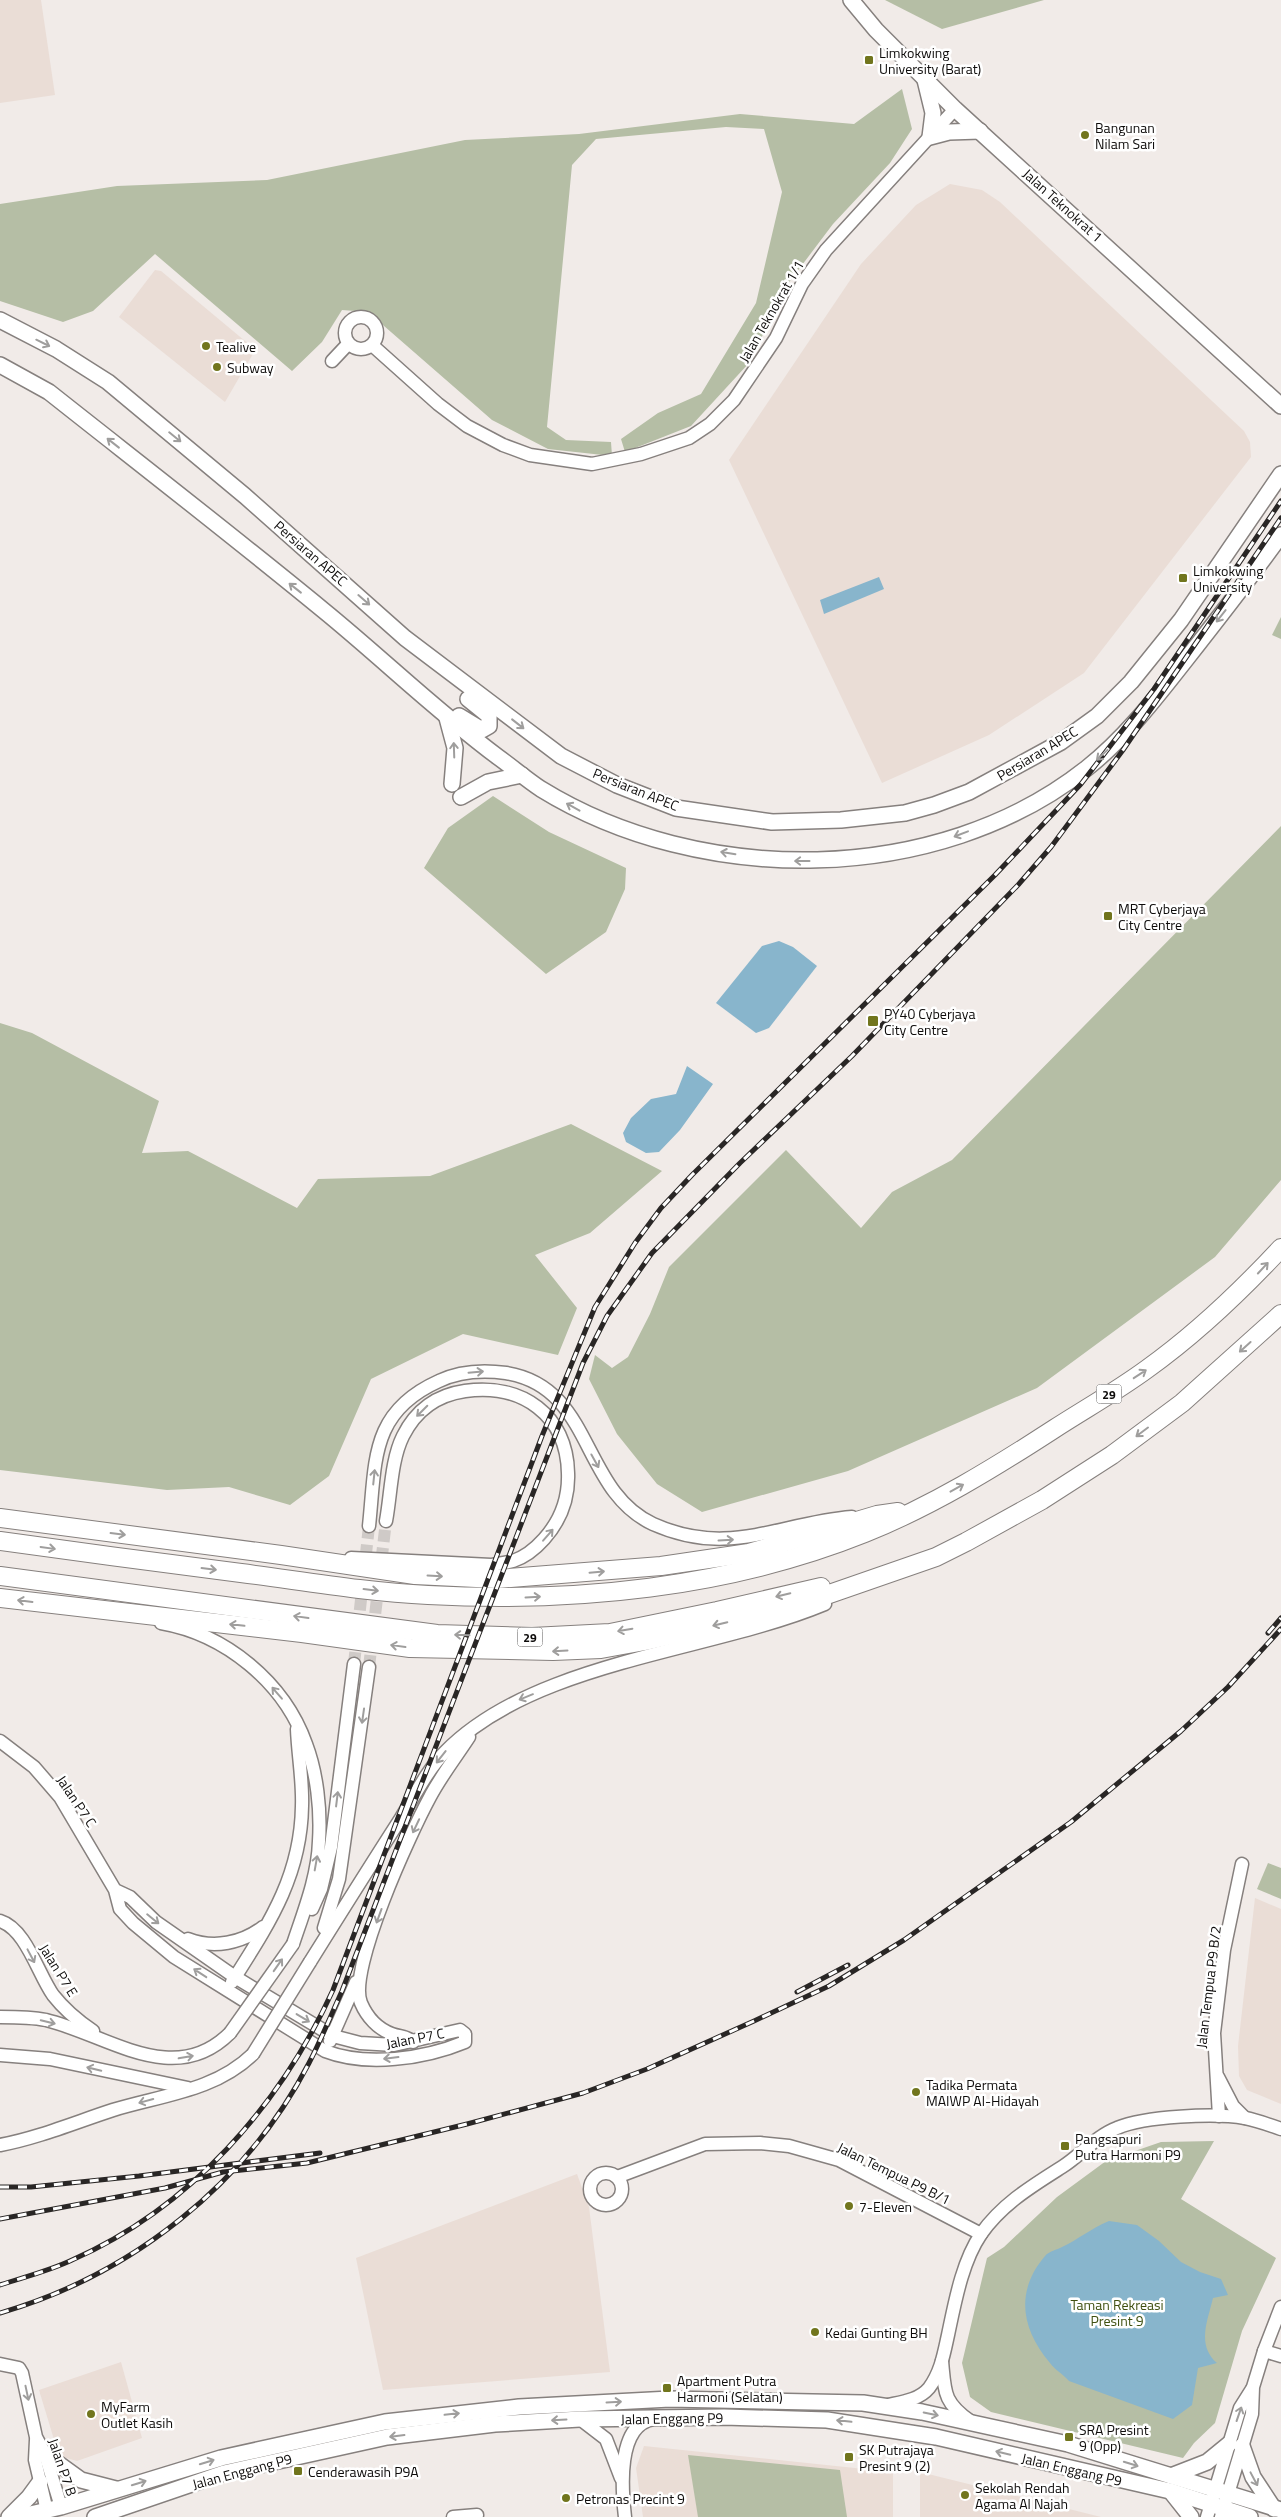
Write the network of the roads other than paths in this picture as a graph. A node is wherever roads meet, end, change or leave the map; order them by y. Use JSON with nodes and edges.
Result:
{"nodes":[{"id":1,"x":851,"y":0,"type":"edge"},
{"id":2,"x":925,"y":80,"type":"junction"},
{"id":3,"x":955,"y":109,"type":"junction"},
{"id":4,"x":980,"y":131,"type":"junction"},
{"id":5,"x":930,"y":137,"type":"junction"},
{"id":6,"x":0,"y":320,"type":"edge"},
{"id":7,"x":348,"y":344,"type":"junction"},
{"id":8,"x":372,"y":345,"type":"junction"},
{"id":9,"x":332,"y":361,"type":"dead end"},
{"id":10,"x":0,"y":365,"type":"edge"},
{"id":11,"x":1281,"y":406,"type":"edge"},
{"id":12,"x":1281,"y":474,"type":"edge"},
{"id":13,"x":1281,"y":535,"type":"edge"},
{"id":14,"x":405,"y":638,"type":"junction"},
{"id":15,"x":389,"y":666,"type":"junction"},
{"id":16,"x":447,"y":718,"type":"junction"},
{"id":17,"x":522,"y":775,"type":"junction"},
{"id":18,"x":452,"y":784,"type":"dead end"},
{"id":19,"x":461,"y":797,"type":"dead end"},
{"id":20,"x":1281,"y":1248,"type":"edge"},
{"id":21,"x":1281,"y":1314,"type":"edge"},
{"id":22,"x":1042,"y":1500,"type":"junction"},
{"id":23,"x":914,"y":1511,"type":"junction"},
{"id":24,"x":877,"y":1514,"type":"junction"},
{"id":25,"x":0,"y":1518,"type":"edge"},
{"id":26,"x":386,"y":1521,"type":"tunnel mouth"},
{"id":27,"x":369,"y":1526,"type":"tunnel mouth"},
{"id":28,"x":0,"y":1541,"type":"edge"},
{"id":29,"x":281,"y":1554,"type":"junction"},
{"id":30,"x":936,"y":1557,"type":"junction"},
{"id":31,"x":0,"y":1576,"type":"edge"},
{"id":32,"x":0,"y":1598,"type":"edge"},
{"id":33,"x":49,"y":1604,"type":"junction"},
{"id":34,"x":354,"y":1664,"type":"tunnel mouth"},
{"id":35,"x":369,"y":1667,"type":"tunnel mouth"},
{"id":36,"x":296,"y":1721,"type":"junction"},
{"id":37,"x":478,"y":1725,"type":"junction"},
{"id":38,"x":0,"y":1741,"type":"edge"},
{"id":39,"x":1242,"y":1864,"type":"dead end"},
{"id":40,"x":115,"y":1890,"type":"junction"},
{"id":41,"x":274,"y":1916,"type":"junction"},
{"id":42,"x":0,"y":1921,"type":"edge"},
{"id":43,"x":176,"y":1935,"type":"junction"},
{"id":44,"x":293,"y":1944,"type":"junction"},
{"id":45,"x":363,"y":1960,"type":"junction"},
{"id":46,"x":310,"y":1962,"type":"junction"},
{"id":47,"x":235,"y":1977,"type":"junction"},
{"id":48,"x":227,"y":1991,"type":"junction"},
{"id":49,"x":0,"y":2017,"type":"edge"},
{"id":50,"x":333,"y":2036,"type":"junction"},
{"id":51,"x":413,"y":2042,"type":"junction"},
{"id":52,"x":122,"y":2046,"type":"junction"},
{"id":53,"x":324,"y":2051,"type":"junction"},
{"id":54,"x":0,"y":2055,"type":"edge"},
{"id":55,"x":414,"y":2056,"type":"junction"},
{"id":56,"x":1215,"y":2068,"type":"junction"},
{"id":57,"x":193,"y":2089,"type":"junction"},
{"id":58,"x":1219,"y":2116,"type":"junction"},
{"id":59,"x":1245,"y":2118,"type":"junction"},
{"id":60,"x":1281,"y":2129,"type":"edge"},
{"id":61,"x":0,"y":2145,"type":"edge"},
{"id":62,"x":617,"y":2177,"type":"dead end"},
{"id":63,"x":981,"y":2234,"type":"junction"},
{"id":64,"x":1281,"y":2307,"type":"edge"},
{"id":65,"x":1264,"y":2351,"type":"junction"},
{"id":66,"x":1281,"y":2356,"type":"edge"},
{"id":67,"x":942,"y":2362,"type":"junction"},
{"id":68,"x":0,"y":2364,"type":"edge"},
{"id":69,"x":883,"y":2406,"type":"junction"},
{"id":70,"x":661,"y":2418,"type":"junction"},
{"id":71,"x":580,"y":2419,"type":"junction"},
{"id":72,"x":973,"y":2423,"type":"junction"},
{"id":73,"x":36,"y":2437,"type":"junction"},
{"id":74,"x":1235,"y":2445,"type":"junction"},
{"id":75,"x":45,"y":2454,"type":"junction"},
{"id":76,"x":621,"y":2480,"type":"junction"},
{"id":77,"x":40,"y":2482,"type":"junction"},
{"id":78,"x":1171,"y":2484,"type":"junction"},
{"id":79,"x":118,"y":2490,"type":"junction"},
{"id":80,"x":1222,"y":2492,"type":"junction"},
{"id":81,"x":1277,"y":2509,"type":"edge"},
{"id":82,"x":1216,"y":2512,"type":"edge"},
{"id":83,"x":55,"y":2513,"type":"edge"},
{"id":84,"x":477,"y":2515,"type":"dead end"},
{"id":85,"x":101,"y":2516,"type":"edge"},
{"id":86,"x":9,"y":2517,"type":"edge"},
{"id":87,"x":17,"y":2517,"type":"edge"},
{"id":88,"x":453,"y":2517,"type":"edge"},
{"id":89,"x":625,"y":2517,"type":"edge"},
{"id":90,"x":1191,"y":2517,"type":"edge"},
{"id":91,"x":1250,"y":2517,"type":"edge"}],
"edges":[{"from":1,"to":2,"type":"main road","name":"Jalan Teknokrat 1"},
{"from":2,"to":3,"type":"main road","name":"Jalan Teknokrat 1"},
{"from":2,"to":5,"type":"main road"},
{"from":3,"to":4,"type":"main road","name":"Jalan Teknokrat 1"},
{"from":3,"to":5,"type":"street","name":"Jalan Teknokrat 1/1"},
{"from":4,"to":5,"type":"main road"},
{"from":4,"to":11,"type":"main road","name":"Jalan Teknokrat 1"},
{"from":5,"to":8,"type":"street","name":"Jalan Teknokrat 1/1"},
{"from":6,"to":14,"type":"main road","name":"Persiaran APEC","one_way":true},
{"from":7,"to":8,"type":"street"},
{"from":7,"to":8,"type":"street"},
{"from":7,"to":9,"type":"street"},
{"from":15,"to":10,"type":"main road","one_way":true},
{"from":14,"to":12,"type":"main road","name":"Persiaran APEC","one_way":true},
{"from":13,"to":17,"type":"main road","one_way":true},
{"from":14,"to":15,"type":"main road"},
{"from":15,"to":16,"type":"main road"},
{"from":16,"to":17,"type":"main road"},
{"from":18,"to":16,"type":"main road","one_way":true},
{"from":17,"to":19,"type":"main road"},
{"from":23,"to":20,"type":"highway","number":"29","one_way":true},
{"from":21,"to":22,"type":"highway","number":"29","one_way":true},
{"from":22,"to":30,"type":"highway"},
{"from":22,"to":31,"type":"highway","number":"29","one_way":true},
{"from":23,"to":24,"type":"highway"},
{"from":28,"to":23,"type":"highway","number":"29","one_way":true},
{"from":27,"to":24,"type":"street","one_way":true},
{"from":29,"to":24,"type":"highway","one_way":true},
{"from":25,"to":29,"type":"highway","one_way":true},
{"from":29,"to":26,"type":"street","one_way":true},
{"from":30,"to":33,"type":"highway","one_way":true},
{"from":30,"to":37,"type":"street","one_way":true},
{"from":33,"to":32,"type":"highway","one_way":true},
{"from":36,"to":33,"type":"street","one_way":true},
{"from":44,"to":34,"type":"street","one_way":true},
{"from":35,"to":46,"type":"street","one_way":true},
{"from":36,"to":41,"type":"street"},
{"from":44,"to":36,"type":"street","one_way":true},
{"from":37,"to":45,"type":"street","one_way":true},
{"from":37,"to":46,"type":"street","one_way":true},
{"from":38,"to":40,"type":"street","name":"Jalan P7 C"},
{"from":39,"to":56,"type":"street","name":"Jalan Tempua P9 B/2"},
{"from":40,"to":43,"type":"street","name":"Jalan P7 C","one_way":true},
{"from":48,"to":40,"type":"street","name":"Jalan P7 C","one_way":true},
{"from":41,"to":43,"type":"street"},
{"from":41,"to":47,"type":"street"},
{"from":42,"to":52,"type":"street","name":"Jalan P7 E","one_way":true},
{"from":43,"to":47,"type":"street","name":"Jalan P7 C"},
{"from":52,"to":44,"type":"street","one_way":true,"bridge":true},
{"from":45,"to":50,"type":"street"},
{"from":45,"to":51,"type":"street"},
{"from":46,"to":57,"type":"street","bridge":true},
{"from":47,"to":48,"type":"street"},
{"from":47,"to":50,"type":"street","name":"Jalan P7 C","one_way":true},
{"from":48,"to":53,"type":"street","name":"Jalan P7 C"},
{"from":49,"to":52,"type":"street","one_way":true},
{"from":50,"to":51,"type":"street","name":"Jalan P7 C"},
{"from":50,"to":53,"type":"street"},
{"from":51,"to":55,"type":"street"},
{"from":51,"to":55,"type":"street","name":"Jalan P7 C"},
{"from":55,"to":53,"type":"street","name":"Jalan P7 C","one_way":true},
{"from":57,"to":54,"type":"street","one_way":true},
{"from":56,"to":58,"type":"street","name":"Jalan Tempua P9 B/2"},
{"from":56,"to":59,"type":"street"},
{"from":57,"to":61,"type":"street","one_way":true},
{"from":58,"to":59,"type":"street"},
{"from":58,"to":63,"type":"street"},
{"from":59,"to":60,"type":"street"},
{"from":62,"to":63,"type":"street","name":"Jalan Tempua P9 B/1"},
{"from":63,"to":67,"type":"street"},
{"from":64,"to":65,"type":"street"},
{"from":65,"to":66,"type":"street"},
{"from":65,"to":74,"type":"street"},
{"from":67,"to":69,"type":"street"},
{"from":67,"to":72,"type":"street"},
{"from":68,"to":73,"type":"street","name":"Jalan P7 B","one_way":true},
{"from":69,"to":72,"type":"main road","name":"Jalan Enggang P9","one_way":true},
{"from":79,"to":69,"type":"main road","name":"Jalan Enggang P9","one_way":true},
{"from":70,"to":71,"type":"main road","name":"Jalan Enggang P9"},
{"from":70,"to":76,"type":"street"},
{"from":78,"to":70,"type":"main road","name":"Jalan Enggang P9","one_way":true},
{"from":71,"to":76,"type":"street"},
{"from":71,"to":85,"type":"main road","name":"Jalan Enggang P9","one_way":true},
{"from":72,"to":78,"type":"main road","name":"Jalan Enggang P9","one_way":true},
{"from":73,"to":75,"type":"street","name":"Jalan P7 B"},
{"from":73,"to":77,"type":"street","name":"Jalan P7 B"},
{"from":74,"to":78,"type":"main road"},
{"from":74,"to":80,"type":"street"},
{"from":74,"to":81,"type":"main road","one_way":true},
{"from":75,"to":79,"type":"main road"},
{"from":75,"to":83,"type":"street","name":"Jalan P7 B"},
{"from":76,"to":89,"type":"street"},
{"from":77,"to":83,"type":"street","name":"Jalan P7 B"},
{"from":77,"to":86,"type":"main road"},
{"from":78,"to":80,"type":"main road","name":"Jalan Enggang P9"},
{"from":78,"to":82,"type":"main road","name":"Jalan Enggang P9"},
{"from":78,"to":90,"type":"main road"},
{"from":79,"to":83,"type":"main road","name":"Jalan Enggang P9"},
{"from":80,"to":81,"type":"main road","name":"Jalan Enggang P9"},
{"from":80,"to":82,"type":"street"},
{"from":82,"to":91,"type":"main road","name":"Jalan Enggang P9"},
{"from":83,"to":87,"type":"main road","name":"Jalan Enggang P9"},
{"from":84,"to":88,"type":"street"}]}
